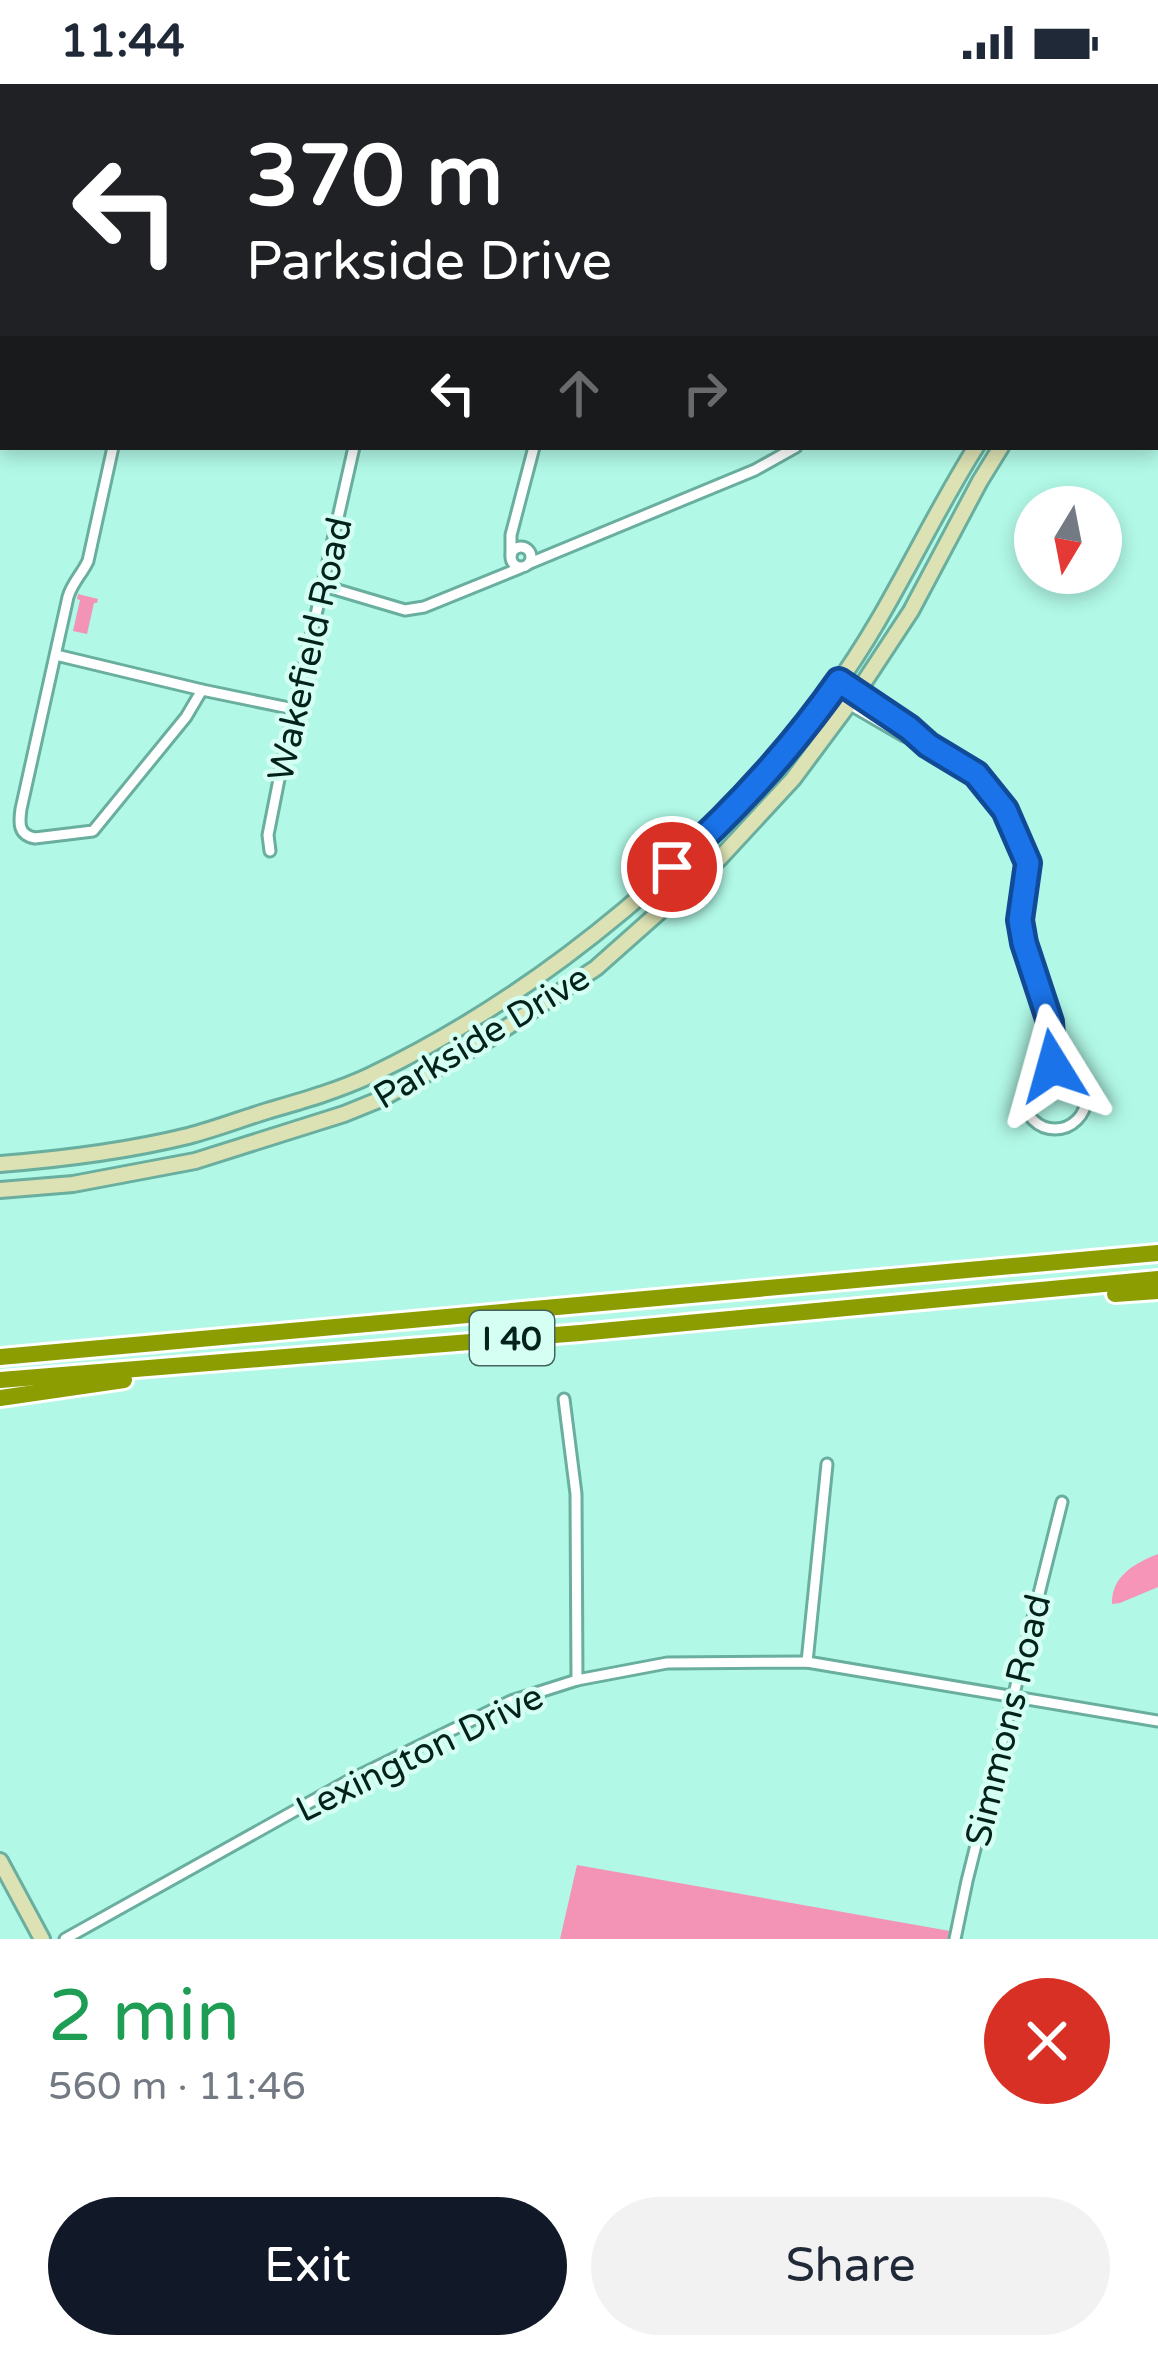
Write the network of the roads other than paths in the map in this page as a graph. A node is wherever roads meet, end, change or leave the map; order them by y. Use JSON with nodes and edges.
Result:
{"nodes":[{"id":1,"x":112,"y":450,"type":"edge"},
{"id":2,"x":352,"y":450,"type":"edge"},
{"id":3,"x":533,"y":450,"type":"edge"},
{"id":4,"x":974,"y":450,"type":"edge"},
{"id":5,"x":999,"y":450,"type":"edge"},
{"id":6,"x":784,"y":451,"type":"edge"},
{"id":7,"x":518,"y":517,"type":"junction"},
{"id":8,"x":511,"y":557,"type":"junction"},
{"id":9,"x":527,"y":558,"type":"junction"},
{"id":10,"x":496,"y":576,"type":"junction"},
{"id":11,"x":324,"y":586,"type":"junction"},
{"id":12,"x":56,"y":655,"type":"junction"},
{"id":13,"x":835,"y":687,"type":"junction"},
{"id":14,"x":202,"y":690,"type":"junction"},
{"id":15,"x":853,"y":699,"type":"junction"},
{"id":16,"x":294,"y":709,"type":"junction"},
{"id":17,"x":271,"y":851,"type":"dead end"},
{"id":18,"x":1053,"y":1066,"type":"junction"},
{"id":19,"x":0,"y":1164,"type":"edge"},
{"id":20,"x":0,"y":1190,"type":"edge"},
{"id":21,"x":1158,"y":1242,"type":"edge"},
{"id":22,"x":1158,"y":1253,"type":"edge"},
{"id":23,"x":994,"y":1266,"type":"junction"},
{"id":24,"x":1158,"y":1279,"type":"edge"},
{"id":25,"x":1158,"y":1291,"type":"edge"},
{"id":26,"x":1024,"y":1293,"type":"junction"},
{"id":27,"x":305,"y":1356,"type":"junction"},
{"id":28,"x":0,"y":1357,"type":"edge"},
{"id":29,"x":0,"y":1380,"type":"edge"},
{"id":30,"x":0,"y":1397,"type":"edge"},
{"id":31,"x":564,"y":1399,"type":"dead end"},
{"id":32,"x":827,"y":1464,"type":"dead end"},
{"id":33,"x":1062,"y":1502,"type":"dead end"},
{"id":34,"x":807,"y":1662,"type":"junction"},
{"id":35,"x":577,"y":1680,"type":"junction"},
{"id":36,"x":1012,"y":1697,"type":"junction"},
{"id":37,"x":1158,"y":1721,"type":"edge"},
{"id":38,"x":0,"y":1861,"type":"edge"},
{"id":39,"x":40,"y":1938,"type":"edge"},
{"id":40,"x":65,"y":1939,"type":"edge"},
{"id":41,"x":956,"y":1939,"type":"edge"}],
"edges":[{"from":1,"to":12,"type":"street"},
{"from":2,"to":11,"type":"street","name":"Wakefield Road"},
{"from":3,"to":7,"type":"street"},
{"from":4,"to":13,"type":"street","name":"Parkside Drive"},
{"from":5,"to":15,"type":"street","name":"Parkside Drive"},
{"from":6,"to":9,"type":"street"},
{"from":7,"to":8,"type":"street"},
{"from":7,"to":9,"type":"street"},
{"from":8,"to":9,"type":"street"},
{"from":8,"to":9,"type":"street"},
{"from":8,"to":10,"type":"street"},
{"from":9,"to":10,"type":"street"},
{"from":10,"to":11,"type":"street"},
{"from":11,"to":16,"type":"street","name":"Wakefield Road"},
{"from":12,"to":14,"type":"street"},
{"from":12,"to":14,"type":"street"},
{"from":13,"to":15,"type":"street"},
{"from":13,"to":19,"type":"street","name":"Parkside Drive"},
{"from":14,"to":16,"type":"street"},
{"from":15,"to":18,"type":"street"},
{"from":15,"to":20,"type":"street","name":"Parkside Drive"},
{"from":16,"to":17,"type":"street","name":"Wakefield Road"},
{"from":18,"to":18,"type":"street"},
{"from":21,"to":23,"type":"highway"},
{"from":22,"to":23,"type":"highway","number":"I 40"},
{"from":23,"to":28,"type":"highway","number":"I 40"},
{"from":24,"to":26,"type":"highway","number":"I 40"},
{"from":25,"to":26,"type":"highway"},
{"from":26,"to":27,"type":"highway","number":"I 40"},
{"from":27,"to":29,"type":"highway","number":"I 40"},
{"from":27,"to":30,"type":"highway"},
{"from":31,"to":35,"type":"street"},
{"from":32,"to":34,"type":"street"},
{"from":33,"to":36,"type":"street","name":"Simmons Road"},
{"from":34,"to":35,"type":"street","name":"Lexington Drive"},
{"from":34,"to":36,"type":"street","name":"Lexington Drive"},
{"from":35,"to":40,"type":"street","name":"Lexington Drive"},
{"from":36,"to":37,"type":"street","name":"Lexington Drive"},
{"from":36,"to":41,"type":"street","name":"Simmons Road"},
{"from":38,"to":39,"type":"street"}]}
